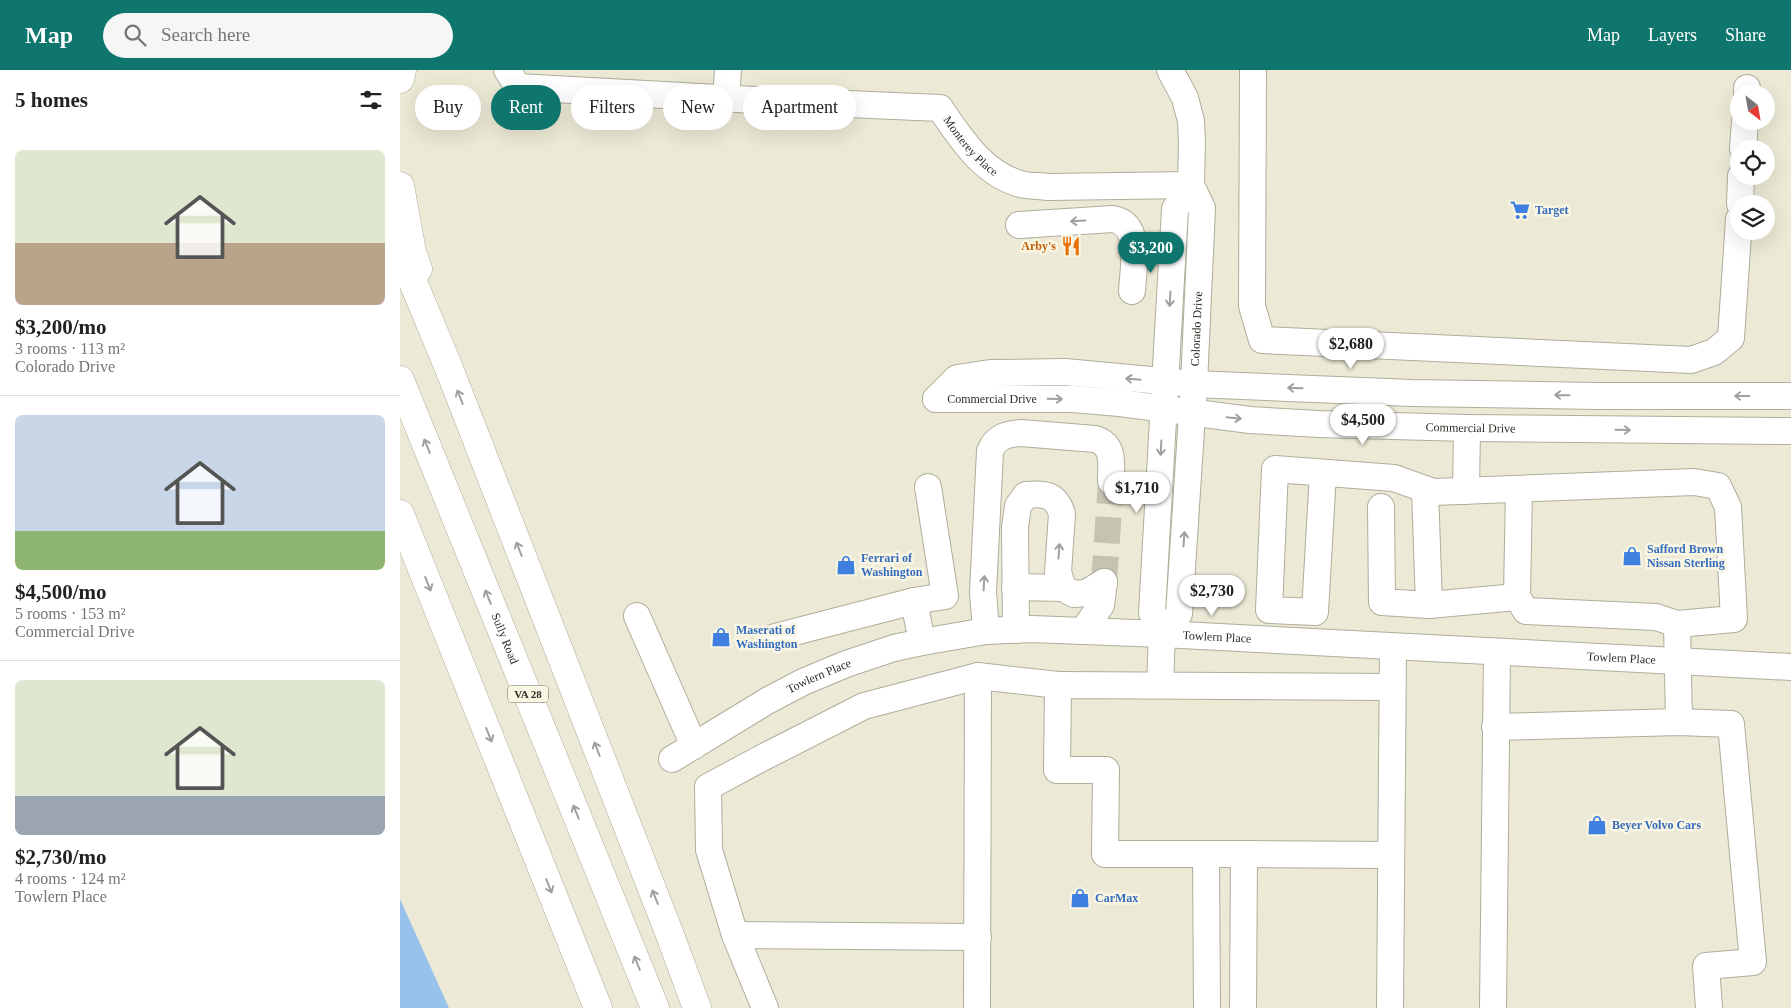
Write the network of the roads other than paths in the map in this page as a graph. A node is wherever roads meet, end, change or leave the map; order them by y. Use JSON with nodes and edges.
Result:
{"nodes":[{"id":1,"x":402,"y":70,"type":"edge"},
{"id":2,"x":507,"y":70,"type":"edge"},
{"id":3,"x":728,"y":70,"type":"edge"},
{"id":4,"x":1170,"y":70,"type":"edge"},
{"id":5,"x":1253,"y":71,"type":"edge"},
{"id":6,"x":400,"y":79,"type":"edge"},
{"id":7,"x":727,"y":85,"type":"edge"},
{"id":8,"x":663,"y":95,"type":"edge"},
{"id":9,"x":733,"y":98,"type":"edge"},
{"id":10,"x":1191,"y":185,"type":"junction"},
{"id":11,"x":400,"y":186,"type":"edge"},
{"id":12,"x":1019,"y":225,"type":"dead end"},
{"id":13,"x":1738,"y":240,"type":"edge"},
{"id":14,"x":400,"y":251,"type":"edge"},
{"id":15,"x":1132,"y":291,"type":"dead end"},
{"id":16,"x":1598,"y":356,"type":"junction"},
{"id":17,"x":448,"y":366,"type":"junction"},
{"id":18,"x":400,"y":380,"type":"edge"},
{"id":19,"x":1165,"y":382,"type":"junction"},
{"id":20,"x":1194,"y":384,"type":"junction"},
{"id":21,"x":1597,"y":396,"type":"junction"},
{"id":22,"x":1791,"y":396,"type":"edge"},
{"id":23,"x":1164,"y":408,"type":"junction"},
{"id":24,"x":1192,"y":413,"type":"junction"},
{"id":25,"x":1467,"y":428,"type":"junction"},
{"id":26,"x":1791,"y":431,"type":"edge"},
{"id":27,"x":1323,"y":473,"type":"junction"},
{"id":28,"x":1111,"y":481,"type":"tunnel mouth"},
{"id":29,"x":928,"y":488,"type":"dead end"},
{"id":30,"x":1425,"y":489,"type":"junction"},
{"id":31,"x":1519,"y":489,"type":"junction"},
{"id":32,"x":1466,"y":491,"type":"junction"},
{"id":33,"x":1381,"y":507,"type":"dead end"},
{"id":34,"x":400,"y":514,"type":"edge"},
{"id":35,"x":405,"y":530,"type":"edge"},
{"id":36,"x":1015,"y":587,"type":"junction"},
{"id":37,"x":1063,"y":588,"type":"junction"},
{"id":38,"x":1516,"y":597,"type":"junction"},
{"id":39,"x":914,"y":601,"type":"junction"},
{"id":40,"x":1429,"y":605,"type":"junction"},
{"id":41,"x":637,"y":616,"type":"dead end"},
{"id":42,"x":1677,"y":624,"type":"junction"},
{"id":43,"x":1016,"y":630,"type":"junction"},
{"id":44,"x":1083,"y":631,"type":"junction"},
{"id":45,"x":986,"y":632,"type":"junction"},
{"id":46,"x":1162,"y":634,"type":"junction"},
{"id":47,"x":775,"y":637,"type":"dead end"},
{"id":48,"x":922,"y":642,"type":"junction"},
{"id":49,"x":1393,"y":647,"type":"junction"},
{"id":50,"x":1496,"y":652,"type":"junction"},
{"id":51,"x":1678,"y":662,"type":"junction"},
{"id":52,"x":1791,"y":667,"type":"edge"},
{"id":53,"x":978,"y":676,"type":"junction"},
{"id":54,"x":1058,"y":685,"type":"junction"},
{"id":55,"x":1160,"y":685,"type":"junction"},
{"id":56,"x":1392,"y":687,"type":"junction"},
{"id":57,"x":1679,"y":722,"type":"junction"},
{"id":58,"x":1495,"y":727,"type":"junction"},
{"id":59,"x":694,"y":746,"type":"junction"},
{"id":60,"x":672,"y":759,"type":"dead end"},
{"id":61,"x":1206,"y":854,"type":"junction"},
{"id":62,"x":1244,"y":854,"type":"junction"},
{"id":63,"x":1391,"y":855,"type":"junction"},
{"id":64,"x":735,"y":935,"type":"junction"},
{"id":65,"x":978,"y":937,"type":"junction"},
{"id":66,"x":598,"y":1008,"type":"edge"},
{"id":67,"x":656,"y":1008,"type":"edge"},
{"id":68,"x":697,"y":1008,"type":"edge"},
{"id":69,"x":765,"y":1008,"type":"edge"},
{"id":70,"x":977,"y":1008,"type":"edge"},
{"id":71,"x":1207,"y":1008,"type":"edge"},
{"id":72,"x":1243,"y":1008,"type":"edge"},
{"id":73,"x":1390,"y":1008,"type":"edge"},
{"id":74,"x":1493,"y":1008,"type":"edge"},
{"id":75,"x":1709,"y":1008,"type":"edge"}],
"edges":[{"from":1,"to":6,"type":"highway"},
{"from":2,"to":8,"type":"street","name":"Monterey Place"},
{"from":3,"to":7,"type":"street"},
{"from":4,"to":10,"type":"street","name":"Colorado Drive"},
{"from":5,"to":16,"type":"street"},
{"from":9,"to":10,"type":"street","name":"Monterey Place"},
{"from":10,"to":19,"type":"street","one_way":true},
{"from":10,"to":20,"type":"street","name":"Colorado Drive"},
{"from":11,"to":17,"type":"highway"},
{"from":15,"to":12,"type":"street","one_way":true},
{"from":13,"to":16,"type":"street"},
{"from":14,"to":17,"type":"highway"},
{"from":16,"to":21,"type":"street"},
{"from":68,"to":17,"type":"highway","one_way":true},
{"from":67,"to":18,"type":"highway","name":"Sully Road","number":"VA 28","one_way":true},
{"from":19,"to":20,"type":"street","name":"Commercial Drive"},
{"from":19,"to":23,"type":"street"},
{"from":19,"to":23,"type":"street","name":"Commercial Drive","one_way":true},
{"from":21,"to":20,"type":"street","name":"Commercial Drive","one_way":true},
{"from":20,"to":24,"type":"street","name":"Colorado Drive"},
{"from":22,"to":21,"type":"street","name":"Commercial Drive","one_way":true},
{"from":23,"to":24,"type":"street","name":"Commercial Drive"},
{"from":23,"to":46,"type":"street","one_way":true},
{"from":24,"to":25,"type":"street","name":"Commercial Drive","one_way":true},
{"from":46,"to":24,"type":"street","name":"Colorado Drive","one_way":true},
{"from":25,"to":26,"type":"street","name":"Commercial Drive","one_way":true},
{"from":25,"to":32,"type":"street"},
{"from":27,"to":27,"type":"street"},
{"from":27,"to":30,"type":"street"},
{"from":45,"to":28,"type":"street","one_way":true},
{"from":29,"to":39,"type":"street"},
{"from":30,"to":32,"type":"street"},
{"from":30,"to":40,"type":"street"},
{"from":31,"to":32,"type":"street"},
{"from":31,"to":38,"type":"street"},
{"from":31,"to":42,"type":"street"},
{"from":33,"to":40,"type":"street"},
{"from":34,"to":35,"type":"highway"},
{"from":35,"to":66,"type":"highway","one_way":true},
{"from":36,"to":37,"type":"street"},
{"from":37,"to":36,"type":"street","one_way":true},
{"from":36,"to":43,"type":"street"},
{"from":37,"to":44,"type":"street"},
{"from":38,"to":40,"type":"street"},
{"from":38,"to":42,"type":"street"},
{"from":39,"to":47,"type":"street"},
{"from":39,"to":48,"type":"street"},
{"from":41,"to":59,"type":"street"},
{"from":42,"to":51,"type":"street"},
{"from":43,"to":44,"type":"street","name":"Towlern Place"},
{"from":43,"to":45,"type":"street","name":"Towlern Place"},
{"from":44,"to":46,"type":"street","name":"Towlern Place"},
{"from":45,"to":48,"type":"street","name":"Towlern Place"},
{"from":46,"to":49,"type":"street","name":"Towlern Place"},
{"from":46,"to":55,"type":"street"},
{"from":48,"to":59,"type":"street","name":"Towlern Place"},
{"from":49,"to":50,"type":"street","name":"Towlern Place"},
{"from":49,"to":56,"type":"street"},
{"from":50,"to":51,"type":"street","name":"Towlern Place"},
{"from":50,"to":58,"type":"street"},
{"from":51,"to":52,"type":"street","name":"Towlern Place"},
{"from":51,"to":57,"type":"street"},
{"from":53,"to":54,"type":"street"},
{"from":53,"to":64,"type":"street"},
{"from":53,"to":65,"type":"street"},
{"from":54,"to":55,"type":"street"},
{"from":54,"to":61,"type":"street"},
{"from":55,"to":56,"type":"street"},
{"from":56,"to":63,"type":"street"},
{"from":57,"to":58,"type":"street"},
{"from":57,"to":75,"type":"street"},
{"from":58,"to":74,"type":"street"},
{"from":59,"to":60,"type":"street","name":"Towlern Place"},
{"from":61,"to":62,"type":"street"},
{"from":61,"to":71,"type":"street"},
{"from":62,"to":63,"type":"street"},
{"from":62,"to":72,"type":"street"},
{"from":63,"to":73,"type":"street"},
{"from":64,"to":65,"type":"street"},
{"from":64,"to":69,"type":"street"},
{"from":65,"to":70,"type":"street"}]}
